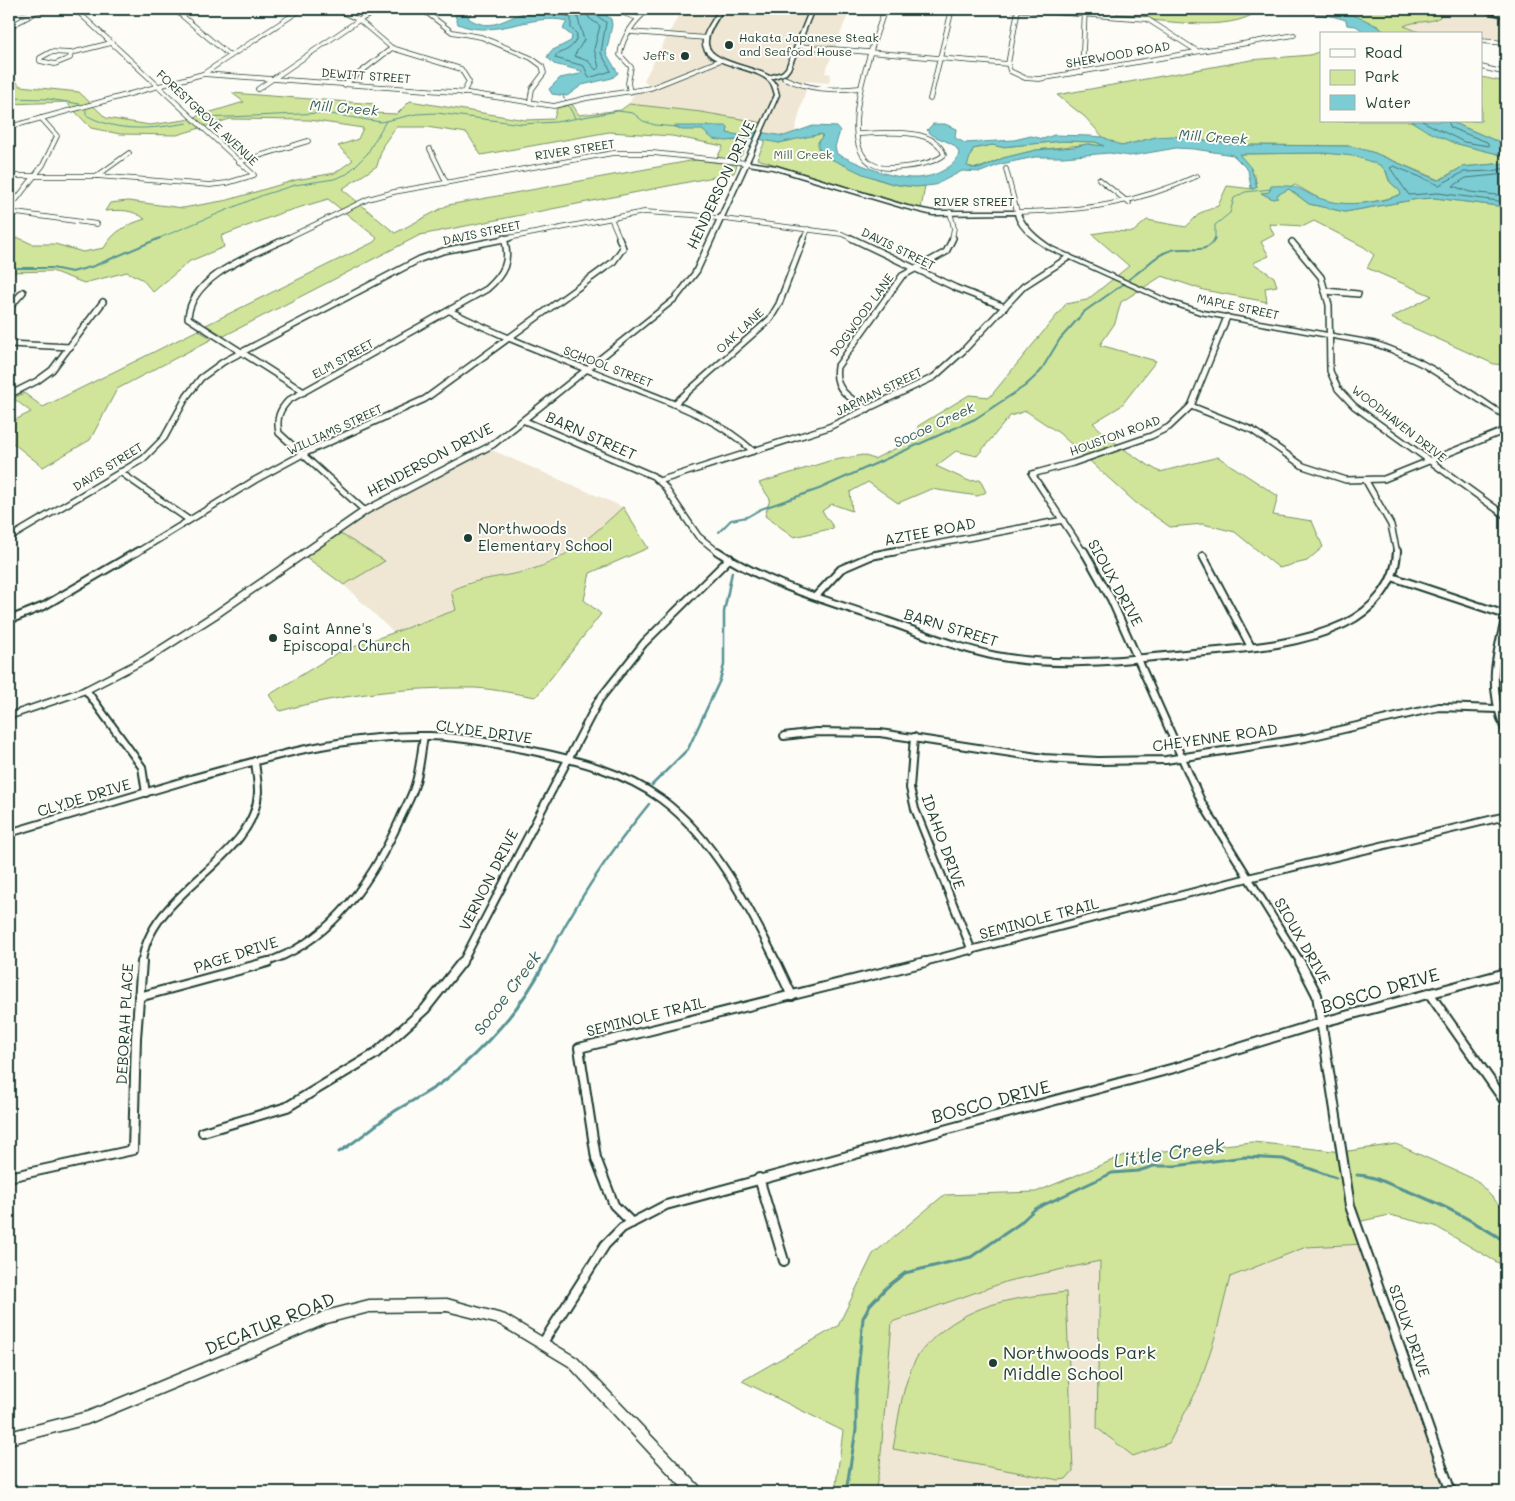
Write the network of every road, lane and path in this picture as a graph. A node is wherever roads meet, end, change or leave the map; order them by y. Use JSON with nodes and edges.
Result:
{"nodes":[{"id":1,"x":51,"y":9,"type":"edge"},
{"id":2,"x":75,"y":9,"type":"edge"},
{"id":3,"x":174,"y":9,"type":"edge"},
{"id":4,"x":302,"y":9,"type":"edge"},
{"id":5,"x":336,"y":9,"type":"edge"},
{"id":6,"x":382,"y":9,"type":"edge"},
{"id":7,"x":422,"y":9,"type":"edge"},
{"id":8,"x":612,"y":9,"type":"edge"},
{"id":9,"x":649,"y":9,"type":"edge"},
{"id":10,"x":721,"y":9,"type":"edge"},
{"id":11,"x":812,"y":9,"type":"edge"},
{"id":12,"x":886,"y":9,"type":"edge"},
{"id":13,"x":952,"y":9,"type":"edge"},
{"id":14,"x":1009,"y":9,"type":"edge"},
{"id":15,"x":1018,"y":9,"type":"edge"},
{"id":16,"x":1085,"y":9,"type":"edge"},
{"id":17,"x":1481,"y":9,"type":"edge"},
{"id":18,"x":9,"y":12,"type":"edge"},
{"id":19,"x":36,"y":12,"type":"junction"},
{"id":20,"x":1084,"y":14,"type":"junction"},
{"id":21,"x":1506,"y":16,"type":"edge"},
{"id":22,"x":637,"y":18,"type":"junction"},
{"id":23,"x":359,"y":20,"type":"junction"},
{"id":24,"x":9,"y":27,"type":"edge"},
{"id":25,"x":631,"y":32,"type":"junction"},
{"id":26,"x":1294,"y":35,"type":"dead end"},
{"id":27,"x":706,"y":38,"type":"junction"},
{"id":28,"x":1482,"y":41,"type":"edge"},
{"id":29,"x":111,"y":43,"type":"junction"},
{"id":30,"x":1506,"y":43,"type":"edge"},
{"id":31,"x":798,"y":46,"type":"junction"},
{"id":32,"x":392,"y":48,"type":"junction"},
{"id":33,"x":1197,"y":51,"type":"junction"},
{"id":34,"x":870,"y":52,"type":"junction"},
{"id":35,"x":71,"y":53,"type":"junction"},
{"id":36,"x":230,"y":56,"type":"junction"},
{"id":37,"x":939,"y":57,"type":"junction"},
{"id":38,"x":721,"y":60,"type":"junction"},
{"id":39,"x":1008,"y":64,"type":"junction"},
{"id":40,"x":1482,"y":66,"type":"edge"},
{"id":41,"x":788,"y":69,"type":"junction"},
{"id":42,"x":1082,"y":72,"type":"junction"},
{"id":43,"x":1506,"y":73,"type":"edge"},
{"id":44,"x":203,"y":74,"type":"junction"},
{"id":45,"x":768,"y":78,"type":"junction"},
{"id":46,"x":784,"y":78,"type":"junction"},
{"id":47,"x":274,"y":79,"type":"junction"},
{"id":48,"x":157,"y":85,"type":"junction"},
{"id":49,"x":344,"y":85,"type":"junction"},
{"id":50,"x":860,"y":88,"type":"junction"},
{"id":51,"x":258,"y":89,"type":"dead end"},
{"id":52,"x":630,"y":92,"type":"junction"},
{"id":53,"x":463,"y":93,"type":"junction"},
{"id":54,"x":777,"y":95,"type":"junction"},
{"id":55,"x":930,"y":99,"type":"dead end"},
{"id":56,"x":530,"y":101,"type":"junction"},
{"id":57,"x":41,"y":118,"type":"junction"},
{"id":58,"x":9,"y":127,"type":"edge"},
{"id":59,"x":761,"y":130,"type":"joint"},
{"id":60,"x":859,"y":134,"type":"junction"},
{"id":61,"x":308,"y":141,"type":"dead end"},
{"id":62,"x":756,"y":141,"type":"joint"},
{"id":63,"x":430,"y":149,"type":"dead end"},
{"id":64,"x":129,"y":154,"type":"dead end"},
{"id":65,"x":239,"y":162,"type":"junction"},
{"id":66,"x":747,"y":163,"type":"junction"},
{"id":67,"x":1006,"y":170,"type":"dead end"},
{"id":68,"x":35,"y":175,"type":"junction"},
{"id":69,"x":9,"y":176,"type":"edge"},
{"id":70,"x":97,"y":176,"type":"junction"},
{"id":71,"x":1197,"y":176,"type":"dead end"},
{"id":72,"x":1099,"y":180,"type":"dead end"},
{"id":73,"x":446,"y":182,"type":"junction"},
{"id":74,"x":1129,"y":203,"type":"junction"},
{"id":75,"x":9,"y":210,"type":"edge"},
{"id":76,"x":950,"y":212,"type":"junction"},
{"id":77,"x":1017,"y":212,"type":"junction"},
{"id":78,"x":611,"y":218,"type":"junction"},
{"id":79,"x":720,"y":218,"type":"junction"},
{"id":80,"x":97,"y":224,"type":"dead end"},
{"id":81,"x":808,"y":229,"type":"junction"},
{"id":82,"x":504,"y":238,"type":"junction"},
{"id":83,"x":1292,"y":242,"type":"dead end"},
{"id":84,"x":1070,"y":257,"type":"junction"},
{"id":85,"x":916,"y":268,"type":"junction"},
{"id":86,"x":1325,"y":291,"type":"junction"},
{"id":87,"x":23,"y":292,"type":"dead end"},
{"id":88,"x":1358,"y":294,"type":"dead end"},
{"id":89,"x":103,"y":302,"type":"dead end"},
{"id":90,"x":1005,"y":307,"type":"junction"},
{"id":91,"x":9,"y":308,"type":"edge"},
{"id":92,"x":450,"y":312,"type":"junction"},
{"id":93,"x":1227,"y":317,"type":"junction"},
{"id":94,"x":1329,"y":336,"type":"junction"},
{"id":95,"x":508,"y":339,"type":"junction"},
{"id":96,"x":9,"y":344,"type":"edge"},
{"id":97,"x":70,"y":347,"type":"junction"},
{"id":98,"x":241,"y":352,"type":"junction"},
{"id":99,"x":589,"y":370,"type":"junction"},
{"id":100,"x":304,"y":392,"type":"junction"},
{"id":101,"x":9,"y":396,"type":"edge"},
{"id":102,"x":674,"y":404,"type":"junction"},
{"id":103,"x":1191,"y":406,"type":"junction"},
{"id":104,"x":868,"y":409,"type":"junction"},
{"id":105,"x":1506,"y":418,"type":"edge"},
{"id":106,"x":525,"y":421,"type":"junction"},
{"id":107,"x":1506,"y":430,"type":"edge"},
{"id":108,"x":753,"y":451,"type":"junction"},
{"id":109,"x":303,"y":454,"type":"junction"},
{"id":110,"x":1430,"y":461,"type":"junction"},
{"id":111,"x":120,"y":472,"type":"junction"},
{"id":112,"x":1032,"y":474,"type":"joint"},
{"id":113,"x":659,"y":481,"type":"junction"},
{"id":114,"x":1366,"y":481,"type":"junction"},
{"id":115,"x":365,"y":511,"type":"junction"},
{"id":116,"x":1506,"y":516,"type":"edge"},
{"id":117,"x":189,"y":520,"type":"junction"},
{"id":118,"x":1063,"y":520,"type":"junction"},
{"id":119,"x":9,"y":538,"type":"edge"},
{"id":120,"x":1203,"y":556,"type":"dead end"},
{"id":121,"x":730,"y":558,"type":"junction"},
{"id":122,"x":1392,"y":577,"type":"junction"},
{"id":123,"x":816,"y":596,"type":"junction"},
{"id":124,"x":1506,"y":616,"type":"edge"},
{"id":125,"x":9,"y":620,"type":"edge"},
{"id":126,"x":1251,"y":647,"type":"junction"},
{"id":127,"x":1139,"y":659,"type":"junction"},
{"id":128,"x":86,"y":690,"type":"junction"},
{"id":129,"x":1498,"y":709,"type":"junction"},
{"id":130,"x":9,"y":716,"type":"edge"},
{"id":131,"x":1506,"y":732,"type":"edge"},
{"id":132,"x":424,"y":736,"type":"junction"},
{"id":133,"x":784,"y":736,"type":"dead end"},
{"id":134,"x":914,"y":737,"type":"junction"},
{"id":135,"x":1182,"y":756,"type":"junction"},
{"id":136,"x":568,"y":760,"type":"junction"},
{"id":137,"x":254,"y":761,"type":"junction"},
{"id":138,"x":146,"y":793,"type":"junction"},
{"id":139,"x":1506,"y":816,"type":"edge"},
{"id":140,"x":9,"y":834,"type":"edge"},
{"id":141,"x":1248,"y":878,"type":"junction"},
{"id":142,"x":972,"y":951,"type":"junction"},
{"id":143,"x":1506,"y":973,"type":"edge"},
{"id":144,"x":1429,"y":993,"type":"junction"},
{"id":145,"x":792,"y":996,"type":"junction"},
{"id":146,"x":139,"y":997,"type":"junction"},
{"id":147,"x":1323,"y":1022,"type":"junction"},
{"id":148,"x":1506,"y":1103,"type":"edge"},
{"id":149,"x":203,"y":1132,"type":"dead end"},
{"id":150,"x":9,"y":1177,"type":"edge"},
{"id":151,"x":759,"y":1178,"type":"junction"},
{"id":152,"x":632,"y":1223,"type":"junction"},
{"id":153,"x":784,"y":1261,"type":"dead end"},
{"id":154,"x":542,"y":1344,"type":"junction"},
{"id":155,"x":9,"y":1438,"type":"edge"},
{"id":156,"x":695,"y":1492,"type":"edge"},
{"id":157,"x":1451,"y":1492,"type":"edge"}],
"edges":[{"from":1,"to":19,"type":"street"},
{"from":2,"to":29,"type":"street","name":"FORESTGROVE AVENUE"},
{"from":3,"to":36,"type":"street"},
{"from":4,"to":36,"type":"street"},
{"from":5,"to":23,"type":"street"},
{"from":6,"to":23,"type":"street"},
{"from":7,"to":56,"type":"street"},
{"from":8,"to":22,"type":"street"},
{"from":9,"to":22,"type":"street"},
{"from":10,"to":27,"type":"main road"},
{"from":11,"to":31,"type":"main road","name":"HENDERSON DRIVE"},
{"from":12,"to":34,"type":"street"},
{"from":13,"to":37,"type":"street"},
{"from":14,"to":15,"type":"street"},
{"from":15,"to":20,"type":"street"},
{"from":15,"to":39,"type":"street"},
{"from":16,"to":20,"type":"street"},
{"from":17,"to":21,"type":"main road"},
{"from":18,"to":19,"type":"street"},
{"from":19,"to":24,"type":"street"},
{"from":20,"to":33,"type":"street"},
{"from":20,"to":42,"type":"street"},
{"from":22,"to":25,"type":"street"},
{"from":23,"to":32,"type":"street"},
{"from":23,"to":47,"type":"street"},
{"from":25,"to":27,"type":"street"},
{"from":25,"to":52,"type":"street"},
{"from":26,"to":33,"type":"street","name":"SHERWOOD ROAD"},
{"from":27,"to":38,"type":"main road"},
{"from":28,"to":30,"type":"street"},
{"from":29,"to":35,"type":"street"},
{"from":29,"to":48,"type":"street","name":"FORESTGROVE AVENUE"},
{"from":31,"to":34,"type":"street"},
{"from":31,"to":41,"type":"main road","name":"HENDERSON DRIVE"},
{"from":32,"to":49,"type":"street"},
{"from":32,"to":53,"type":"street"},
{"from":33,"to":42,"type":"street","name":"SHERWOOD ROAD"},
{"from":34,"to":37,"type":"street"},
{"from":34,"to":50,"type":"street"},
{"from":35,"to":35,"type":"street"},
{"from":36,"to":44,"type":"street"},
{"from":37,"to":39,"type":"street"},
{"from":37,"to":55,"type":"street"},
{"from":38,"to":45,"type":"main road"},
{"from":38,"to":52,"type":"street","name":"DEWITT STREET"},
{"from":39,"to":42,"type":"street","name":"SHERWOOD ROAD"},
{"from":40,"to":43,"type":"street"},
{"from":41,"to":45,"type":"main road"},
{"from":41,"to":46,"type":"main road","name":"HENDERSON DRIVE"},
{"from":44,"to":47,"type":"street","name":"DEWITT STREET"},
{"from":44,"to":48,"type":"street","name":"DEWITT STREET"},
{"from":45,"to":54,"type":"main road"},
{"from":46,"to":50,"type":"street"},
{"from":46,"to":54,"type":"main road","name":"HENDERSON DRIVE"},
{"from":47,"to":49,"type":"street","name":"DEWITT STREET"},
{"from":47,"to":51,"type":"street"},
{"from":48,"to":57,"type":"street","name":"DEWITT STREET"},
{"from":48,"to":65,"type":"street","name":"FORESTGROVE AVENUE"},
{"from":49,"to":53,"type":"street","name":"DEWITT STREET"},
{"from":50,"to":60,"type":"street"},
{"from":52,"to":56,"type":"street","name":"DEWITT STREET"},
{"from":53,"to":56,"type":"street","name":"DEWITT STREET"},
{"from":54,"to":59,"type":"main road","name":"HENDERSON DRIVE"},
{"from":57,"to":58,"type":"street","name":"DEWITT STREET"},
{"from":57,"to":68,"type":"street"},
{"from":59,"to":62,"type":"street","name":"HENDERSON DRIVE"},
{"from":60,"to":60,"type":"street"},
{"from":61,"to":65,"type":"street"},
{"from":62,"to":66,"type":"main road","name":"HENDERSON DRIVE"},
{"from":63,"to":73,"type":"street"},
{"from":64,"to":70,"type":"street"},
{"from":65,"to":70,"type":"street","name":"FORESTGROVE AVENUE"},
{"from":66,"to":73,"type":"street","name":"RIVER STREET"},
{"from":66,"to":76,"type":"main road","name":"RIVER STREET"},
{"from":66,"to":79,"type":"main road","name":"HENDERSON DRIVE"},
{"from":67,"to":77,"type":"street","name":"MAPLE STREET"},
{"from":68,"to":69,"type":"street","name":"FORESTGROVE AVENUE"},
{"from":68,"to":70,"type":"street","name":"FORESTGROVE AVENUE"},
{"from":68,"to":75,"type":"street"},
{"from":71,"to":74,"type":"street","name":"RIVER STREET"},
{"from":72,"to":74,"type":"street"},
{"from":73,"to":98,"type":"street","name":"RIVER STREET"},
{"from":74,"to":77,"type":"street","name":"RIVER STREET"},
{"from":75,"to":80,"type":"street"},
{"from":76,"to":77,"type":"main road","name":"RIVER STREET"},
{"from":76,"to":85,"type":"street","name":"DOGWOOD LANE"},
{"from":77,"to":84,"type":"main road","name":"MAPLE STREET"},
{"from":78,"to":79,"type":"street","name":"DAVIS STREET"},
{"from":78,"to":82,"type":"street","name":"DAVIS STREET"},
{"from":78,"to":95,"type":"street","name":"WILLIAMS STREET"},
{"from":79,"to":81,"type":"street","name":"DAVIS STREET"},
{"from":79,"to":99,"type":"main road","name":"HENDERSON DRIVE"},
{"from":81,"to":85,"type":"street","name":"DAVIS STREET"},
{"from":81,"to":102,"type":"street","name":"OAK LANE"},
{"from":82,"to":92,"type":"street","name":"ELM STREET"},
{"from":82,"to":98,"type":"street","name":"DAVIS STREET"},
{"from":83,"to":86,"type":"street","name":"WOODHAVEN DRIVE"},
{"from":84,"to":90,"type":"street","name":"JARMAN STREET"},
{"from":84,"to":93,"type":"main road","name":"MAPLE STREET"},
{"from":85,"to":90,"type":"street","name":"DAVIS STREET"},
{"from":85,"to":104,"type":"street","name":"DOGWOOD LANE"},
{"from":86,"to":88,"type":"street"},
{"from":86,"to":94,"type":"street","name":"WOODHAVEN DRIVE"},
{"from":87,"to":91,"type":"street"},
{"from":89,"to":97,"type":"street"},
{"from":90,"to":104,"type":"street","name":"JARMAN STREET"},
{"from":92,"to":95,"type":"street","name":"SCHOOL STREET"},
{"from":92,"to":100,"type":"street","name":"ELM STREET"},
{"from":93,"to":94,"type":"main road","name":"MAPLE STREET"},
{"from":93,"to":103,"type":"street","name":"HOUSTON ROAD"},
{"from":94,"to":105,"type":"main road","name":"MAPLE STREET"},
{"from":94,"to":110,"type":"street","name":"WOODHAVEN DRIVE"},
{"from":95,"to":99,"type":"street","name":"SCHOOL STREET"},
{"from":95,"to":109,"type":"street","name":"WILLIAMS STREET"},
{"from":96,"to":97,"type":"street"},
{"from":97,"to":101,"type":"street"},
{"from":98,"to":100,"type":"street","name":"RIVER STREET"},
{"from":98,"to":111,"type":"street","name":"DAVIS STREET"},
{"from":99,"to":102,"type":"street","name":"SCHOOL STREET"},
{"from":99,"to":106,"type":"main road","name":"HENDERSON DRIVE"},
{"from":100,"to":109,"type":"street","name":"ELM STREET"},
{"from":102,"to":108,"type":"street","name":"SCHOOL STREET"},
{"from":103,"to":112,"type":"street","name":"HOUSTON ROAD"},
{"from":103,"to":114,"type":"street"},
{"from":104,"to":108,"type":"street","name":"JARMAN STREET"},
{"from":106,"to":113,"type":"street","name":"BARN STREET"},
{"from":106,"to":115,"type":"main road","name":"HENDERSON DRIVE"},
{"from":107,"to":110,"type":"street"},
{"from":108,"to":113,"type":"street","name":"JARMAN STREET"},
{"from":109,"to":115,"type":"street","name":"ELM STREET"},
{"from":109,"to":117,"type":"street","name":"WILLIAMS STREET"},
{"from":110,"to":114,"type":"street"},
{"from":110,"to":116,"type":"street","name":"WOODHAVEN DRIVE"},
{"from":111,"to":117,"type":"street"},
{"from":111,"to":119,"type":"street","name":"DAVIS STREET"},
{"from":112,"to":118,"type":"street","name":"SIOUX DRIVE"},
{"from":113,"to":121,"type":"street","name":"BARN STREET"},
{"from":114,"to":122,"type":"street","name":"BARN STREET"},
{"from":115,"to":128,"type":"main road","name":"HENDERSON DRIVE"},
{"from":117,"to":125,"type":"street","name":"WILLIAMS STREET"},
{"from":118,"to":123,"type":"street","name":"AZTEE ROAD"},
{"from":118,"to":127,"type":"street","name":"SIOUX DRIVE"},
{"from":120,"to":126,"type":"street"},
{"from":121,"to":123,"type":"street","name":"BARN STREET"},
{"from":121,"to":136,"type":"street","name":"VERNON DRIVE"},
{"from":122,"to":124,"type":"street"},
{"from":122,"to":126,"type":"street","name":"BARN STREET"},
{"from":123,"to":127,"type":"street","name":"BARN STREET"},
{"from":124,"to":129,"type":"street"},
{"from":126,"to":127,"type":"street","name":"BARN STREET"},
{"from":127,"to":135,"type":"street","name":"SIOUX DRIVE"},
{"from":128,"to":130,"type":"main road","name":"HENDERSON DRIVE"},
{"from":128,"to":138,"type":"street"},
{"from":129,"to":131,"type":"street"},
{"from":129,"to":135,"type":"street","name":"CHEYENNE ROAD"},
{"from":132,"to":136,"type":"street","name":"CLYDE DRIVE"},
{"from":132,"to":137,"type":"street","name":"CLYDE DRIVE"},
{"from":132,"to":146,"type":"street","name":"PAGE DRIVE"},
{"from":133,"to":134,"type":"street","name":"CHEYENNE ROAD"},
{"from":134,"to":135,"type":"street","name":"CHEYENNE ROAD"},
{"from":134,"to":142,"type":"street","name":"IDAHO DRIVE"},
{"from":135,"to":141,"type":"street","name":"SIOUX DRIVE"},
{"from":136,"to":145,"type":"street","name":"CLYDE DRIVE"},
{"from":136,"to":149,"type":"street","name":"VERNON DRIVE"},
{"from":137,"to":138,"type":"street","name":"CLYDE DRIVE"},
{"from":137,"to":146,"type":"street","name":"DEBORAH PLACE"},
{"from":138,"to":140,"type":"street","name":"CLYDE DRIVE"},
{"from":139,"to":141,"type":"street","name":"SEMINOLE TRAIL"},
{"from":141,"to":142,"type":"street","name":"SEMINOLE TRAIL"},
{"from":141,"to":147,"type":"street","name":"SIOUX DRIVE"},
{"from":142,"to":145,"type":"street","name":"SEMINOLE TRAIL"},
{"from":143,"to":144,"type":"street","name":"BOSCO DRIVE"},
{"from":144,"to":147,"type":"street","name":"BOSCO DRIVE"},
{"from":144,"to":148,"type":"street"},
{"from":145,"to":152,"type":"street","name":"SEMINOLE TRAIL"},
{"from":146,"to":150,"type":"street","name":"DEBORAH PLACE"},
{"from":147,"to":151,"type":"street","name":"BOSCO DRIVE"},
{"from":147,"to":157,"type":"street","name":"SIOUX DRIVE"},
{"from":151,"to":152,"type":"street","name":"BOSCO DRIVE"},
{"from":151,"to":153,"type":"street"},
{"from":152,"to":154,"type":"street","name":"BOSCO DRIVE"},
{"from":154,"to":155,"type":"street","name":"DECATUR ROAD"},
{"from":154,"to":156,"type":"street","name":"DECATUR ROAD"}]}
